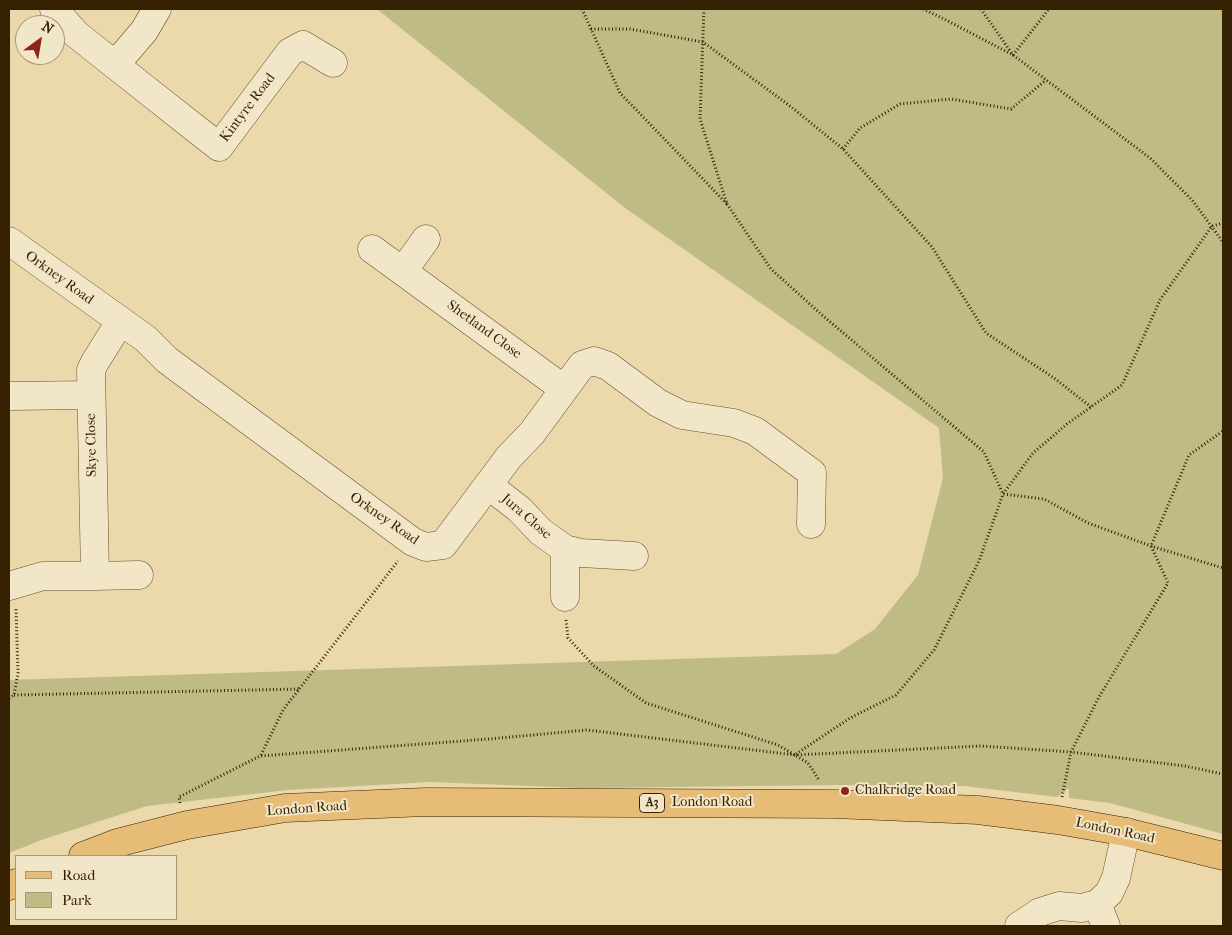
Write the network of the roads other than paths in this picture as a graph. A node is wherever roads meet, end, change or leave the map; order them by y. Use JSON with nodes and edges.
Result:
{"nodes":[{"id":1,"x":54,"y":9,"type":"edge"},
{"id":2,"x":157,"y":9,"type":"edge"},
{"id":3,"x":333,"y":63,"type":"dead end"},
{"id":4,"x":114,"y":66,"type":"junction"},
{"id":5,"x":426,"y":239,"type":"dead end"},
{"id":6,"x":9,"y":241,"type":"edge"},
{"id":7,"x":372,"y":249,"type":"dead end"},
{"id":8,"x":403,"y":271,"type":"junction"},
{"id":9,"x":120,"y":322,"type":"junction"},
{"id":10,"x":564,"y":389,"type":"junction"},
{"id":11,"x":91,"y":395,"type":"junction"},
{"id":12,"x":9,"y":396,"type":"edge"},
{"id":13,"x":488,"y":485,"type":"junction"},
{"id":14,"x":811,"y":524,"type":"dead end"},
{"id":15,"x":564,"y":549,"type":"junction"},
{"id":16,"x":634,"y":556,"type":"dead end"},
{"id":17,"x":139,"y":575,"type":"dead end"},
{"id":18,"x":95,"y":576,"type":"junction"},
{"id":19,"x":12,"y":586,"type":"edge"},
{"id":20,"x":565,"y":597,"type":"road end"},
{"id":21,"x":1126,"y":832,"type":"junction"},
{"id":22,"x":85,"y":855,"type":"edge"},
{"id":23,"x":1223,"y":856,"type":"edge"},
{"id":24,"x":1102,"y":915,"type":"edge"},
{"id":25,"x":1019,"y":926,"type":"edge"}],
"edges":[{"from":1,"to":4,"type":"street","name":"Kintyre Road"},
{"from":2,"to":4,"type":"street"},
{"from":3,"to":4,"type":"street","name":"Kintyre Road"},
{"from":5,"to":8,"type":"street"},
{"from":6,"to":9,"type":"street","name":"Orkney Road"},
{"from":7,"to":8,"type":"street","name":"Shetland Close"},
{"from":8,"to":10,"type":"street","name":"Shetland Close"},
{"from":9,"to":11,"type":"street","name":"Skye Close"},
{"from":9,"to":13,"type":"street","name":"Orkney Road"},
{"from":10,"to":13,"type":"street","name":"Orkney Road"},
{"from":10,"to":14,"type":"street","name":"Orkney Road"},
{"from":11,"to":12,"type":"street"},
{"from":11,"to":18,"type":"street","name":"Skye Close"},
{"from":13,"to":15,"type":"street","name":"Jura Close"},
{"from":15,"to":16,"type":"street","name":"Jura Close"},
{"from":15,"to":20,"type":"street","name":"Jura Close"},
{"from":17,"to":18,"type":"street"},
{"from":18,"to":19,"type":"street"},
{"from":21,"to":22,"type":"main road","name":"London Road","number":"A3"},
{"from":21,"to":23,"type":"main road","name":"London Road","number":"A3"},
{"from":21,"to":24,"type":"street"},
{"from":24,"to":25,"type":"street"}]}
